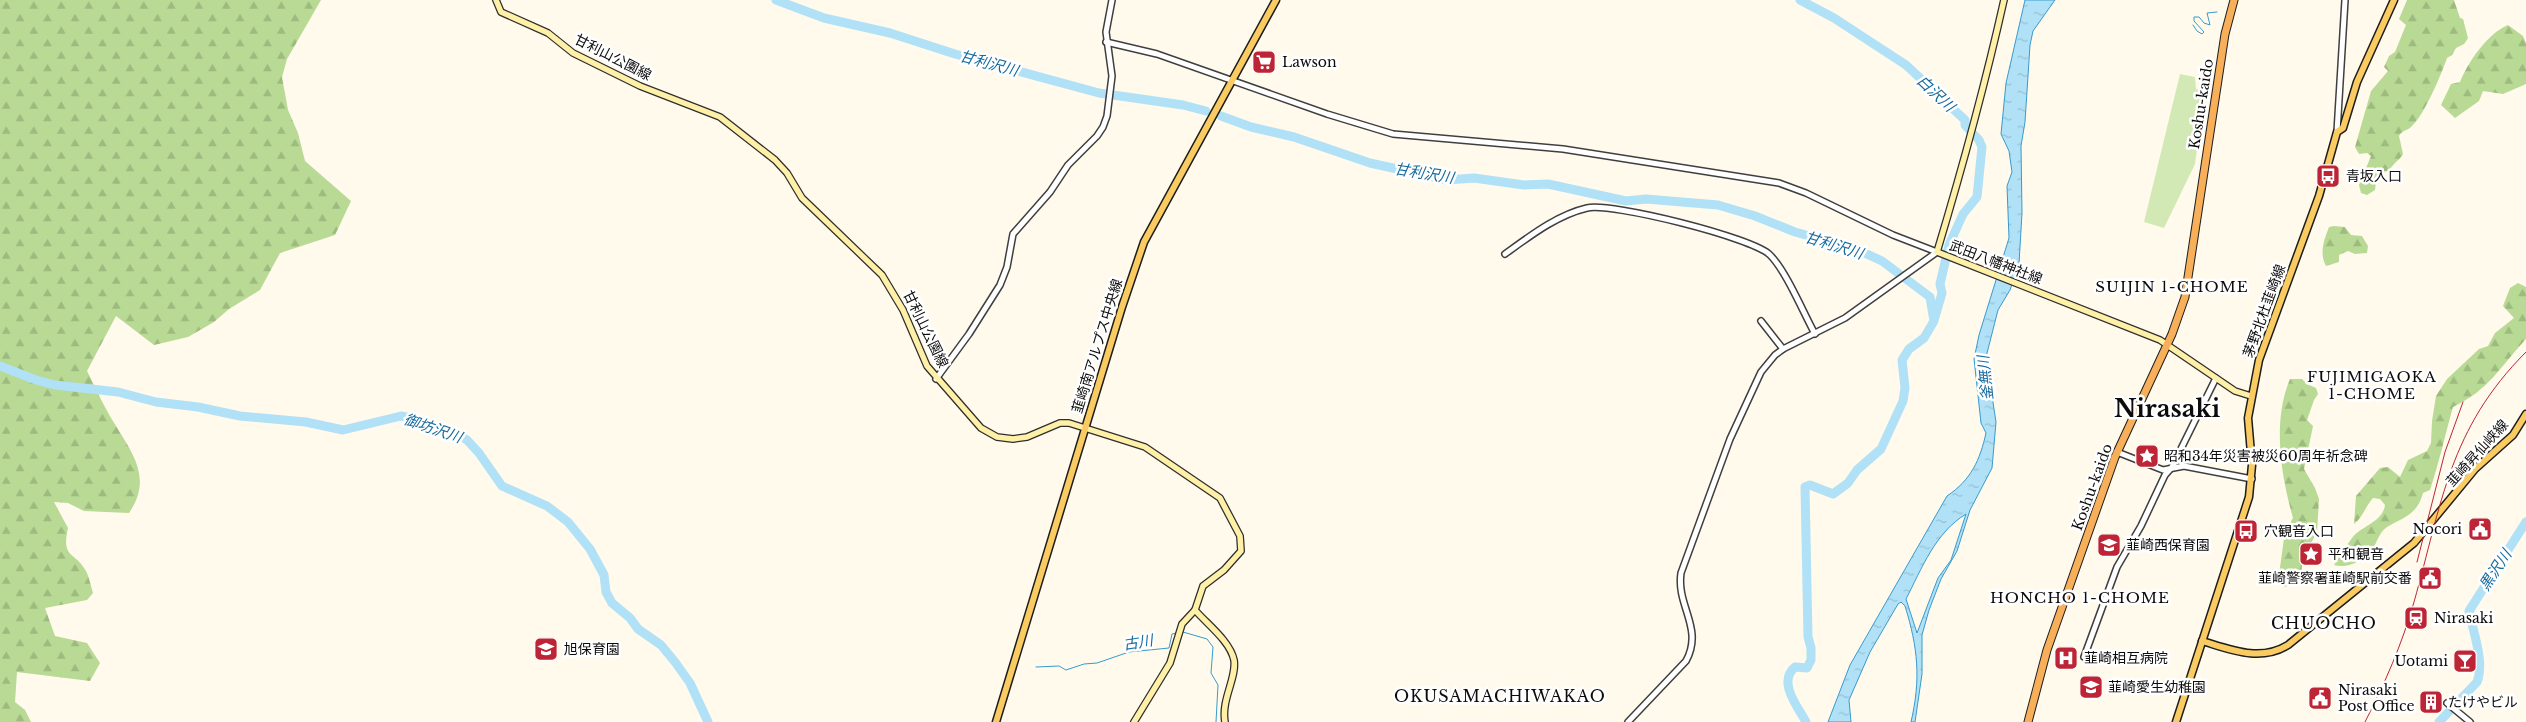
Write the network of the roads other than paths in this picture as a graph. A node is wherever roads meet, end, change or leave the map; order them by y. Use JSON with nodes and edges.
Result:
{"nodes":[{"id":1,"x":496,"y":0,"type":"edge"},
{"id":2,"x":1112,"y":0,"type":"edge"},
{"id":3,"x":1276,"y":0,"type":"edge"},
{"id":4,"x":2004,"y":0,"type":"edge"},
{"id":5,"x":2234,"y":0,"type":"edge"},
{"id":6,"x":2345,"y":0,"type":"edge"},
{"id":7,"x":2394,"y":0,"type":"edge"},
{"id":8,"x":1106,"y":42,"type":"junction"},
{"id":9,"x":1232,"y":81,"type":"junction"},
{"id":10,"x":2337,"y":132,"type":"junction"},
{"id":11,"x":1940,"y":253,"type":"junction"},
{"id":12,"x":1505,"y":254,"type":"dead end"},
{"id":13,"x":1761,"y":321,"type":"dead end"},
{"id":14,"x":1815,"y":334,"type":"junction"},
{"id":15,"x":2164,"y":342,"type":"junction"},
{"id":16,"x":1783,"y":349,"type":"junction"},
{"id":17,"x":2216,"y":378,"type":"junction"},
{"id":18,"x":936,"y":379,"type":"junction"},
{"id":19,"x":2251,"y":396,"type":"junction"},
{"id":20,"x":2526,"y":414,"type":"edge"},
{"id":21,"x":1085,"y":429,"type":"junction"},
{"id":22,"x":2117,"y":452,"type":"junction"},
{"id":23,"x":2172,"y":467,"type":"junction"},
{"id":24,"x":2252,"y":479,"type":"junction"},
{"id":25,"x":1195,"y":610,"type":"junction"},
{"id":26,"x":2202,"y":641,"type":"junction"},
{"id":27,"x":2084,"y":657,"type":"dead end"},
{"id":28,"x":2447,"y":703,"type":"dead end"},
{"id":29,"x":996,"y":722,"type":"edge"},
{"id":30,"x":1134,"y":722,"type":"edge"},
{"id":31,"x":1225,"y":722,"type":"edge"},
{"id":32,"x":1628,"y":722,"type":"edge"},
{"id":33,"x":2028,"y":722,"type":"edge"},
{"id":34,"x":2176,"y":722,"type":"edge"},
{"id":35,"x":2470,"y":722,"type":"edge"}],
"edges":[{"from":1,"to":18,"type":"main road","name":"甘利山公園線"},
{"from":2,"to":8,"type":"street"},
{"from":3,"to":9,"type":"main road","name":"韮崎南アルプス中央線"},
{"from":4,"to":11,"type":"main road","name":"武田八幡神社線"},
{"from":5,"to":15,"type":"highway","name":"Koshu-kaido"},
{"from":6,"to":10,"type":"street"},
{"from":7,"to":10,"type":"main road","name":"茅野北杜韮崎線"},
{"from":8,"to":9,"type":"street"},
{"from":8,"to":18,"type":"street"},
{"from":9,"to":11,"type":"street"},
{"from":9,"to":21,"type":"main road","name":"韮崎南アルプス中央線"},
{"from":10,"to":19,"type":"main road","name":"茅野北杜韮崎線"},
{"from":11,"to":14,"type":"street"},
{"from":11,"to":15,"type":"main road","name":"武田八幡神社線"},
{"from":12,"to":14,"type":"street"},
{"from":13,"to":16,"type":"street"},
{"from":14,"to":16,"type":"street"},
{"from":15,"to":17,"type":"main road","name":"武田八幡神社線"},
{"from":15,"to":22,"type":"highway","name":"Koshu-kaido"},
{"from":16,"to":32,"type":"street"},
{"from":17,"to":19,"type":"main road","name":"武田八幡神社線"},
{"from":17,"to":23,"type":"street"},
{"from":18,"to":21,"type":"main road","name":"甘利山公園線"},
{"from":19,"to":24,"type":"main road","name":"茅野北杜韮崎線"},
{"from":20,"to":26,"type":"main road","name":"韮崎昇仙峡線"},
{"from":21,"to":25,"type":"main road","name":"甘利山公園線"},
{"from":21,"to":29,"type":"main road","name":"韮崎南アルプス中央線"},
{"from":22,"to":23,"type":"street"},
{"from":22,"to":33,"type":"highway","name":"Koshu-kaido"},
{"from":23,"to":24,"type":"street"},
{"from":23,"to":27,"type":"street"},
{"from":24,"to":26,"type":"main road","name":"茅野北杜韮崎線"},
{"from":25,"to":30,"type":"main road"},
{"from":25,"to":31,"type":"main road"},
{"from":26,"to":34,"type":"main road","name":"茅野北杜韮崎線"},
{"from":28,"to":35,"type":"street"}]}
